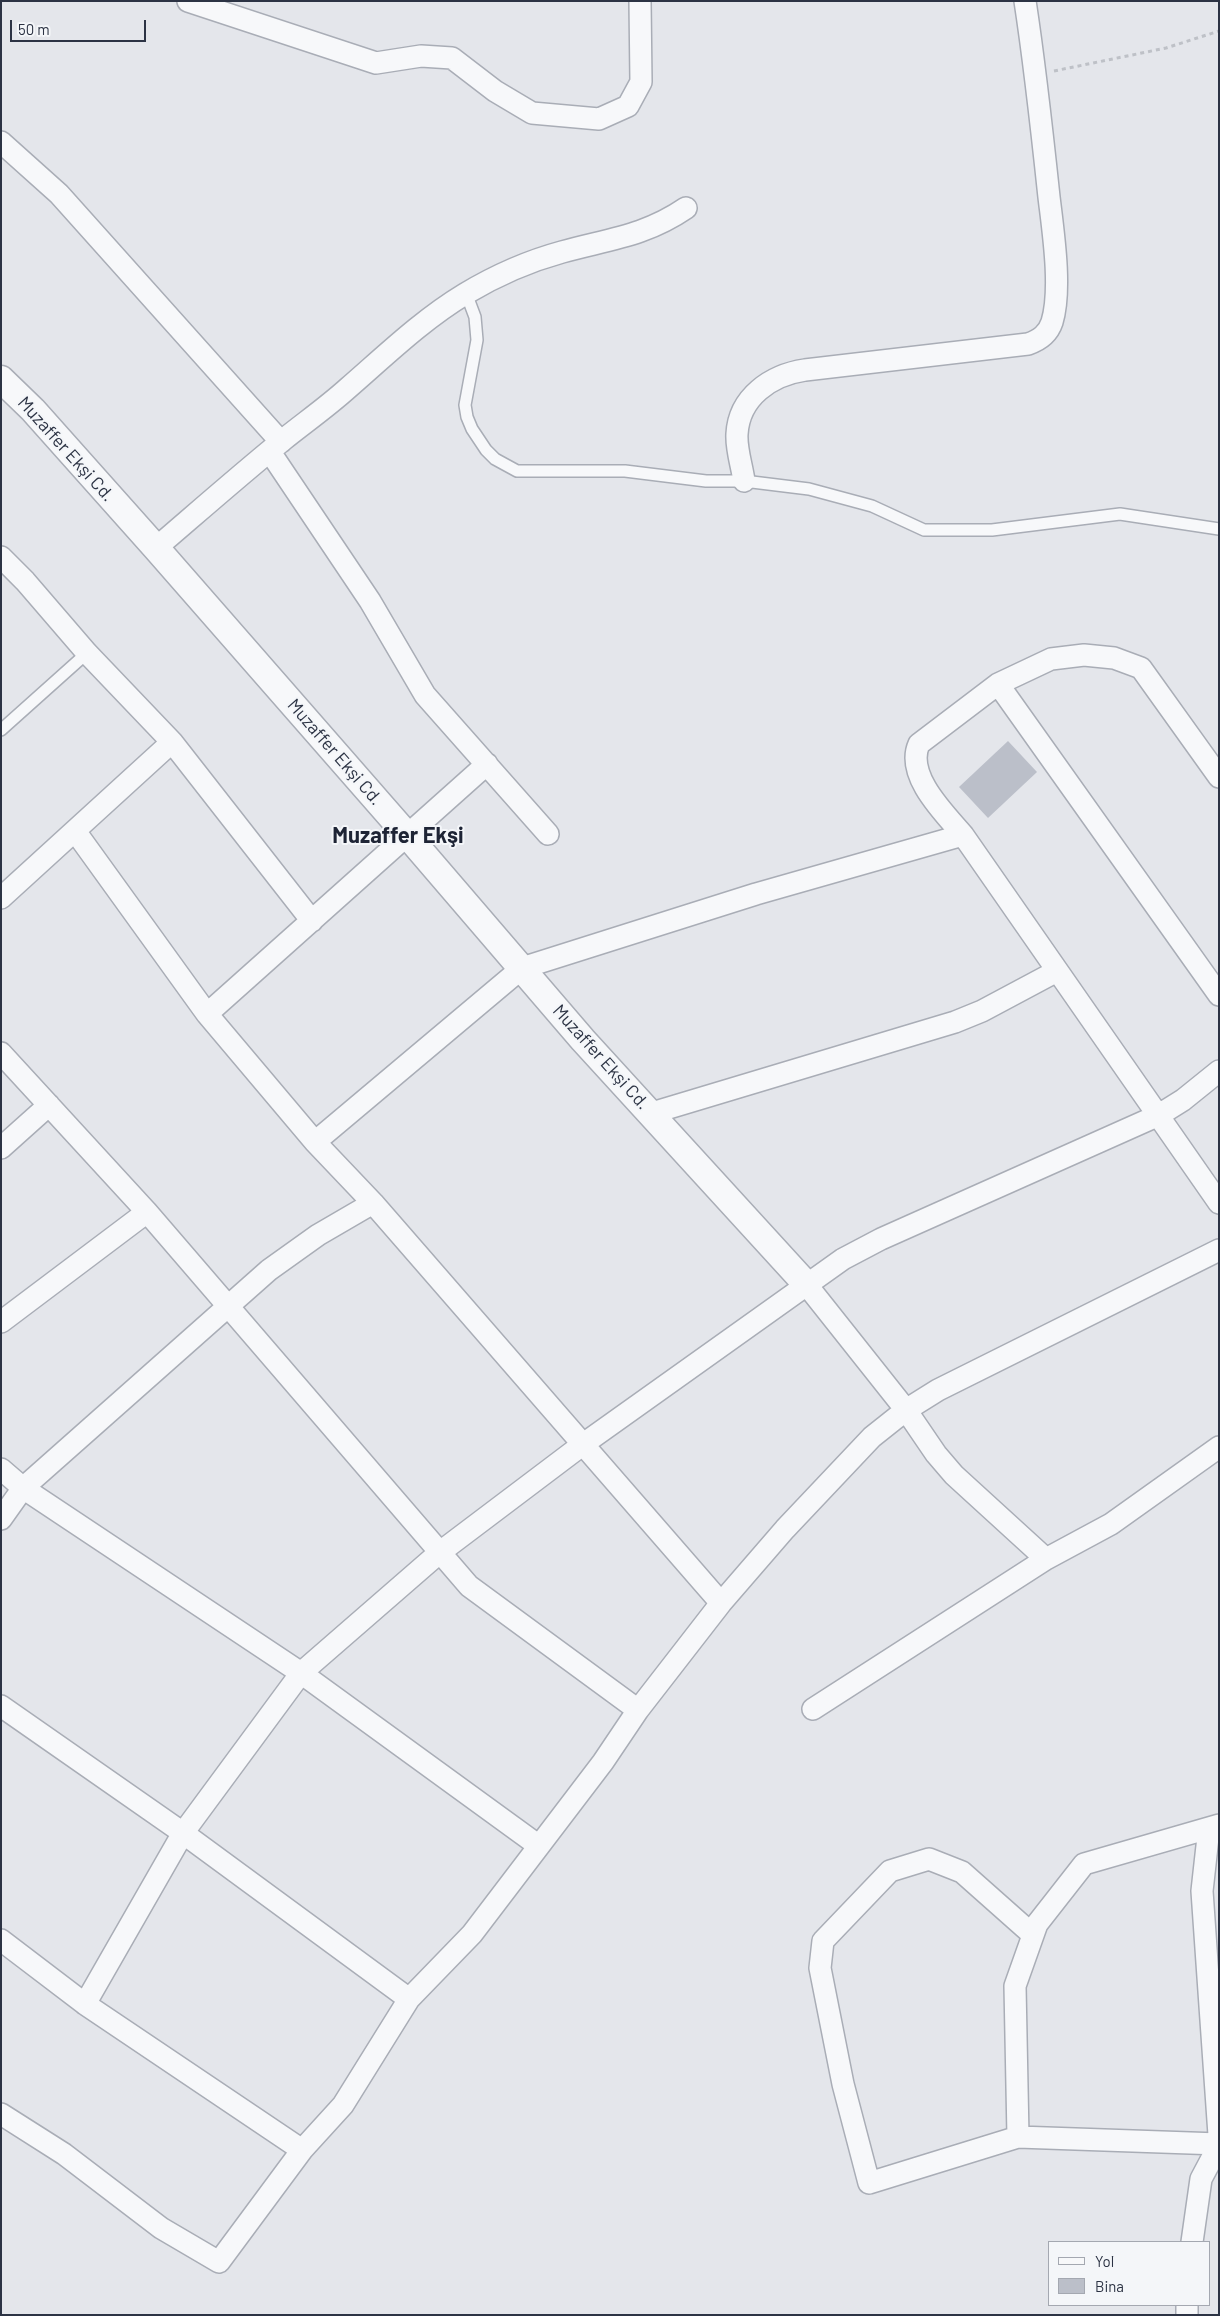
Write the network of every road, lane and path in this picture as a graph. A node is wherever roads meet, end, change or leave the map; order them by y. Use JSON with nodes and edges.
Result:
{"nodes":[{"id":1,"x":188,"y":1,"type":"edge"},
{"id":2,"x":640,"y":1,"type":"edge"},
{"id":3,"x":1024,"y":1,"type":"edge"},
{"id":4,"x":1219,"y":31,"type":"edge"},
{"id":5,"x":1036,"y":74,"type":"junction"},
{"id":6,"x":3,"y":148,"type":"edge"},
{"id":7,"x":686,"y":208,"type":"dead end"},
{"id":8,"x":466,"y":293,"type":"junction"},
{"id":9,"x":1,"y":379,"type":"edge"},
{"id":10,"x":275,"y":447,"type":"junction"},
{"id":11,"x":744,"y":481,"type":"junction"},
{"id":12,"x":1219,"y":529,"type":"edge"},
{"id":13,"x":156,"y":548,"type":"junction"},
{"id":14,"x":1,"y":557,"type":"edge"},
{"id":15,"x":87,"y":653,"type":"junction"},
{"id":16,"x":998,"y":684,"type":"junction"},
{"id":17,"x":1,"y":730,"type":"edge"},
{"id":18,"x":172,"y":742,"type":"junction"},
{"id":19,"x":487,"y":764,"type":"junction"},
{"id":20,"x":1219,"y":777,"type":"edge"},
{"id":21,"x":75,"y":831,"type":"junction"},
{"id":22,"x":548,"y":834,"type":"dead end"},
{"id":23,"x":407,"y":835,"type":"junction"},
{"id":24,"x":963,"y":835,"type":"junction"},
{"id":25,"x":1,"y":898,"type":"edge"},
{"id":26,"x":312,"y":921,"type":"junction"},
{"id":27,"x":522,"y":968,"type":"junction"},
{"id":28,"x":1057,"y":970,"type":"junction"},
{"id":29,"x":1219,"y":995,"type":"edge"},
{"id":30,"x":207,"y":1014,"type":"junction"},
{"id":31,"x":1,"y":1052,"type":"edge"},
{"id":32,"x":1219,"y":1071,"type":"edge"},
{"id":33,"x":49,"y":1105,"type":"junction"},
{"id":34,"x":652,"y":1113,"type":"junction"},
{"id":35,"x":1159,"y":1115,"type":"junction"},
{"id":36,"x":315,"y":1142,"type":"junction"},
{"id":37,"x":1,"y":1148,"type":"edge"},
{"id":38,"x":373,"y":1203,"type":"junction"},
{"id":39,"x":1219,"y":1203,"type":"edge"},
{"id":40,"x":147,"y":1212,"type":"junction"},
{"id":41,"x":1219,"y":1250,"type":"edge"},
{"id":42,"x":806,"y":1284,"type":"junction"},
{"id":43,"x":227,"y":1308,"type":"junction"},
{"id":44,"x":1,"y":1322,"type":"edge"},
{"id":45,"x":906,"y":1410,"type":"junction"},
{"id":46,"x":582,"y":1445,"type":"junction"},
{"id":47,"x":1219,"y":1448,"type":"edge"},
{"id":48,"x":1,"y":1469,"type":"edge"},
{"id":49,"x":23,"y":1488,"type":"junction"},
{"id":50,"x":1,"y":1519,"type":"edge"},
{"id":51,"x":439,"y":1553,"type":"junction"},
{"id":52,"x":1046,"y":1559,"type":"junction"},
{"id":53,"x":720,"y":1604,"type":"junction"},
{"id":54,"x":301,"y":1673,"type":"junction"},
{"id":55,"x":1,"y":1706,"type":"edge"},
{"id":56,"x":814,"y":1709,"type":"dead end"},
{"id":57,"x":638,"y":1710,"type":"junction"},
{"id":58,"x":1214,"y":1827,"type":"edge"},
{"id":59,"x":183,"y":1833,"type":"junction"},
{"id":60,"x":539,"y":1846,"type":"junction"},
{"id":61,"x":1033,"y":1935,"type":"junction"},
{"id":62,"x":2,"y":1942,"type":"edge"},
{"id":63,"x":409,"y":1999,"type":"junction"},
{"id":64,"x":85,"y":2004,"type":"junction"},
{"id":65,"x":1,"y":2114,"type":"edge"},
{"id":66,"x":1219,"y":2135,"type":"edge"},
{"id":67,"x":1018,"y":2137,"type":"junction"},
{"id":68,"x":1219,"y":2145,"type":"edge"},
{"id":69,"x":302,"y":2150,"type":"junction"},
{"id":70,"x":1192,"y":2241,"type":"edge"}],
"edges":[{"from":1,"to":2,"type":"street"},
{"from":3,"to":5,"type":"street"},
{"from":4,"to":5,"type":"path"},
{"from":5,"to":11,"type":"street"},
{"from":6,"to":10,"type":"street"},
{"from":7,"to":8,"type":"street"},
{"from":8,"to":10,"type":"street"},
{"from":8,"to":11,"type":"lane"},
{"from":9,"to":13,"type":"street","name":"Muzaffer Ekşi Cd."},
{"from":10,"to":13,"type":"street"},
{"from":10,"to":19,"type":"street"},
{"from":11,"to":12,"type":"lane"},
{"from":13,"to":23,"type":"street","name":"Muzaffer Ekşi Cd."},
{"from":14,"to":15,"type":"street"},
{"from":15,"to":17,"type":"lane"},
{"from":15,"to":18,"type":"street"},
{"from":16,"to":20,"type":"street"},
{"from":16,"to":24,"type":"street"},
{"from":16,"to":29,"type":"street"},
{"from":18,"to":21,"type":"street"},
{"from":18,"to":26,"type":"street"},
{"from":19,"to":22,"type":"street"},
{"from":19,"to":23,"type":"street"},
{"from":21,"to":25,"type":"street"},
{"from":21,"to":30,"type":"street"},
{"from":23,"to":26,"type":"street"},
{"from":23,"to":27,"type":"street","name":"Muzaffer Ekşi Cd."},
{"from":24,"to":27,"type":"street"},
{"from":24,"to":28,"type":"street"},
{"from":26,"to":30,"type":"street"},
{"from":27,"to":34,"type":"street","name":"Muzaffer Ekşi Cd."},
{"from":27,"to":36,"type":"street"},
{"from":28,"to":34,"type":"street"},
{"from":28,"to":35,"type":"street"},
{"from":30,"to":36,"type":"street"},
{"from":31,"to":33,"type":"street"},
{"from":32,"to":35,"type":"street"},
{"from":33,"to":37,"type":"street"},
{"from":33,"to":40,"type":"street"},
{"from":34,"to":42,"type":"street","name":"Muzaffer Ekşi Cd."},
{"from":35,"to":39,"type":"street"},
{"from":35,"to":42,"type":"street"},
{"from":36,"to":38,"type":"street"},
{"from":38,"to":43,"type":"street"},
{"from":38,"to":46,"type":"street"},
{"from":40,"to":43,"type":"street"},
{"from":40,"to":44,"type":"street"},
{"from":41,"to":45,"type":"street"},
{"from":42,"to":45,"type":"street"},
{"from":42,"to":46,"type":"street"},
{"from":43,"to":49,"type":"street"},
{"from":43,"to":51,"type":"street"},
{"from":45,"to":52,"type":"street"},
{"from":45,"to":53,"type":"street"},
{"from":46,"to":51,"type":"street"},
{"from":46,"to":53,"type":"street"},
{"from":47,"to":52,"type":"street"},
{"from":48,"to":49,"type":"street"},
{"from":49,"to":50,"type":"street"},
{"from":49,"to":54,"type":"street"},
{"from":51,"to":54,"type":"street"},
{"from":51,"to":57,"type":"street"},
{"from":52,"to":56,"type":"street"},
{"from":53,"to":57,"type":"street"},
{"from":54,"to":59,"type":"street"},
{"from":54,"to":60,"type":"street"},
{"from":55,"to":59,"type":"street"},
{"from":57,"to":60,"type":"street"},
{"from":58,"to":61,"type":"street"},
{"from":58,"to":66,"type":"street"},
{"from":59,"to":63,"type":"street"},
{"from":59,"to":64,"type":"street"},
{"from":60,"to":63,"type":"street"},
{"from":61,"to":67,"type":"street"},
{"from":61,"to":67,"type":"street"},
{"from":62,"to":64,"type":"street"},
{"from":63,"to":69,"type":"street"},
{"from":64,"to":69,"type":"street"},
{"from":65,"to":69,"type":"street"},
{"from":67,"to":68,"type":"street"},
{"from":68,"to":70,"type":"street"}]}
